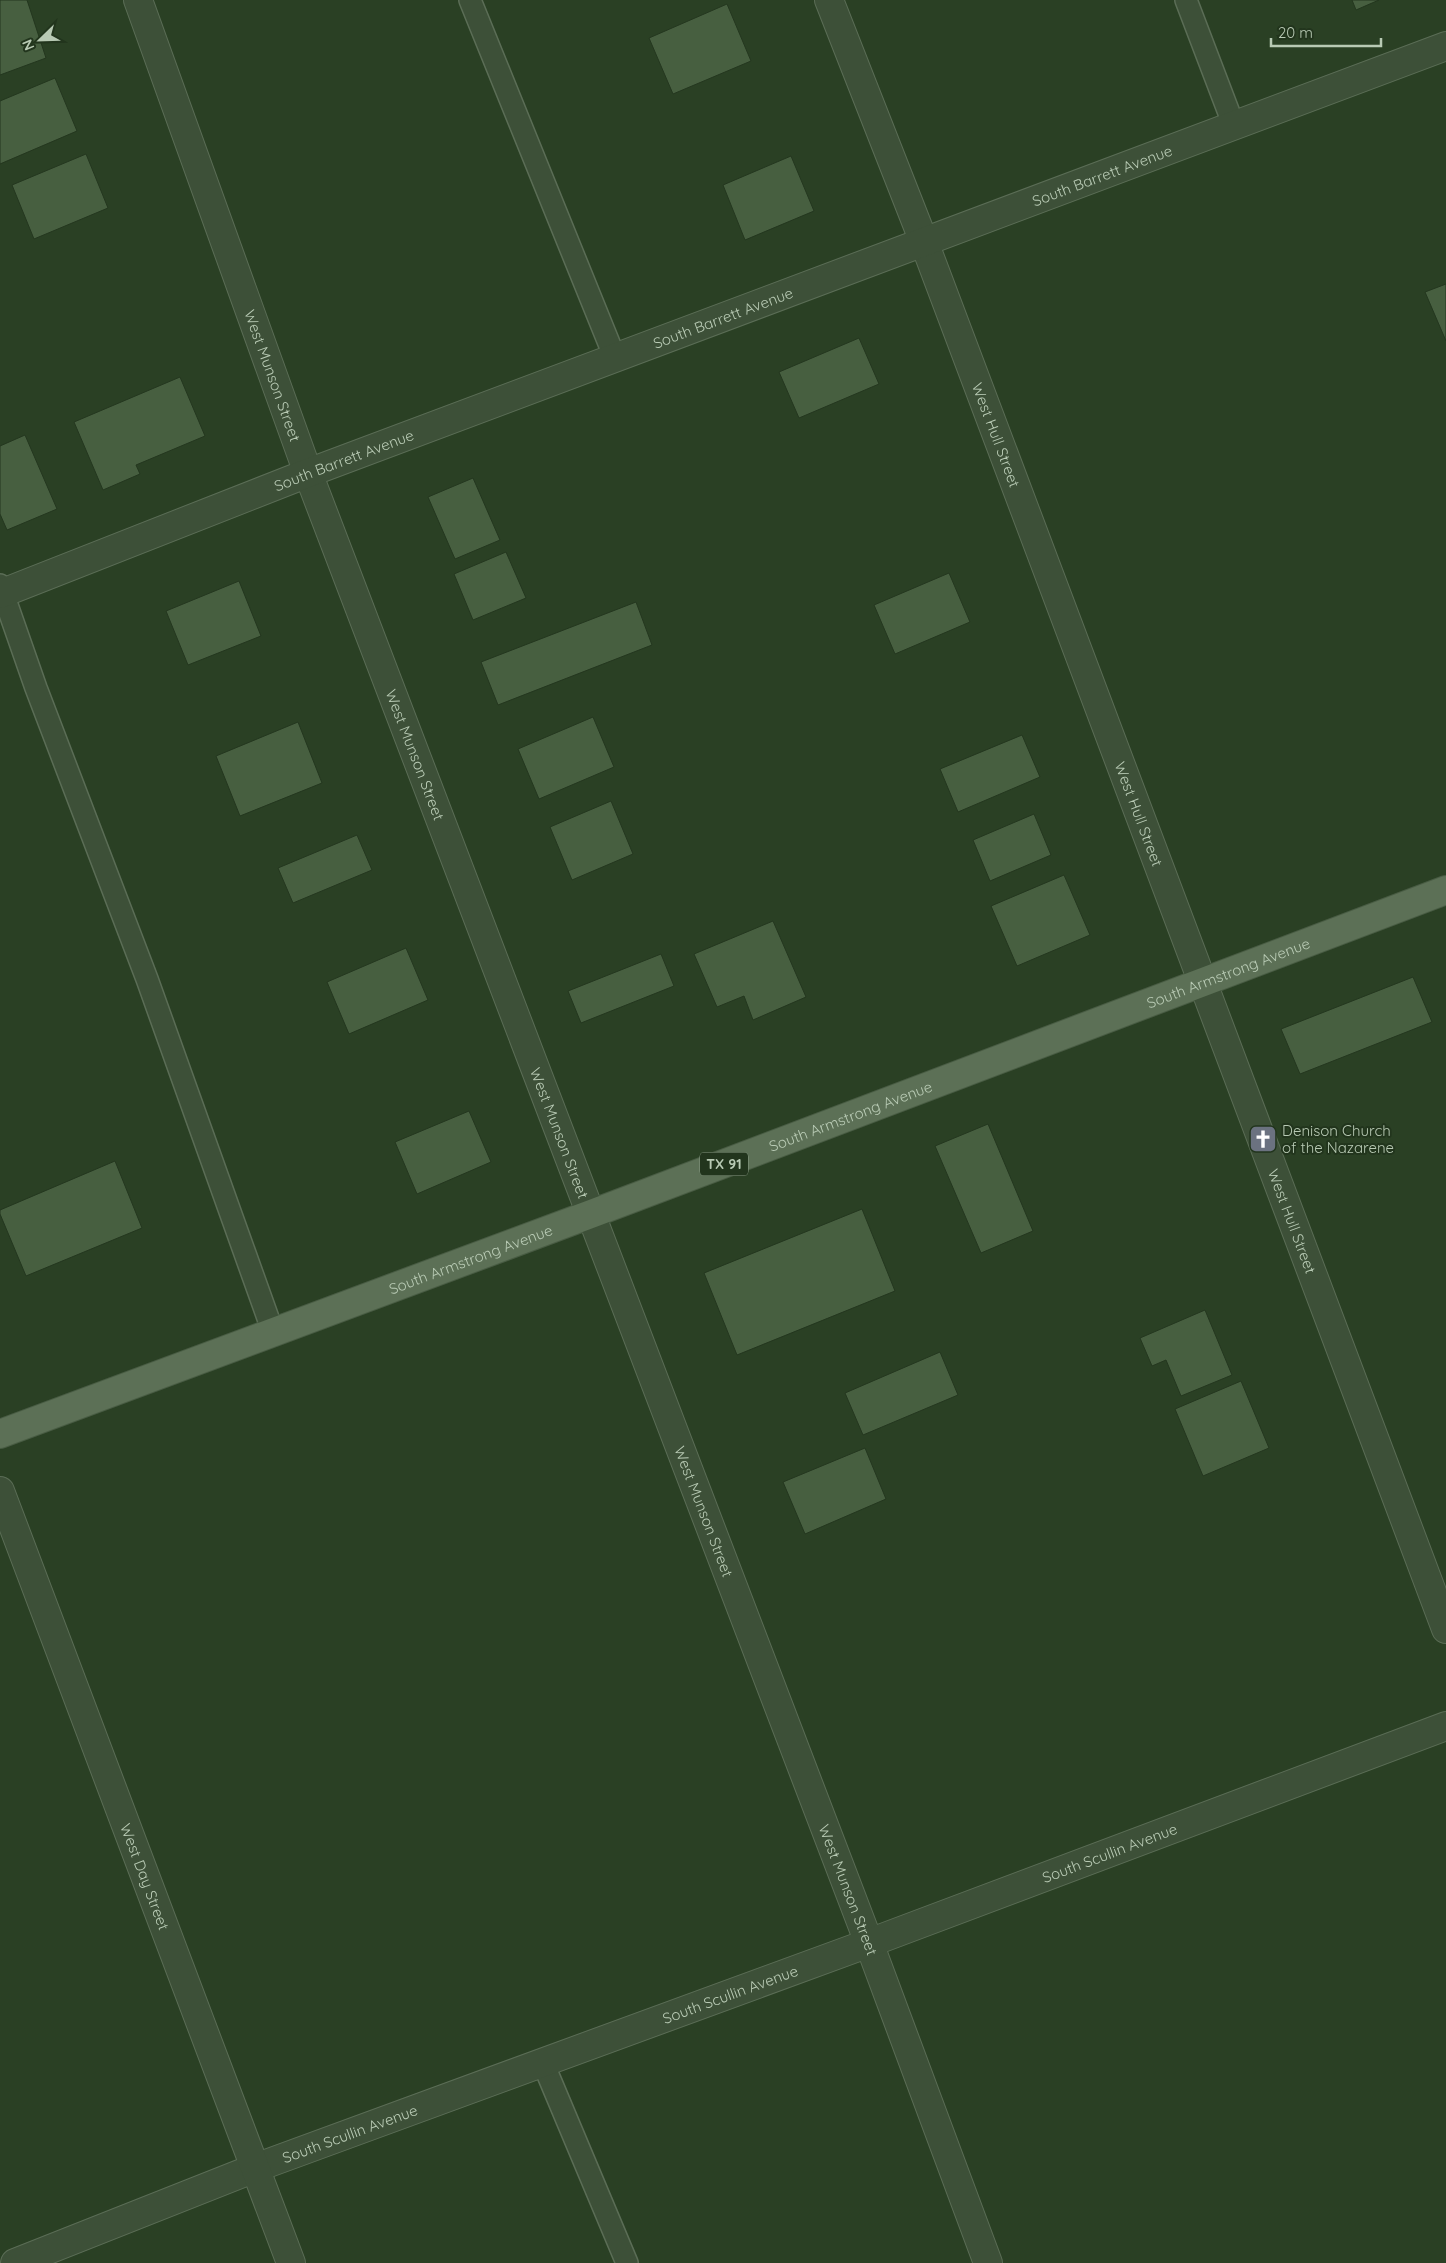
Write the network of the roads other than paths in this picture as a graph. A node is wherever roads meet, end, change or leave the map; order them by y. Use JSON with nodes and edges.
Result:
{"nodes":[{"id":1,"x":138,"y":0,"type":"edge"},
{"id":2,"x":470,"y":0,"type":"edge"},
{"id":3,"x":829,"y":0,"type":"edge"},
{"id":4,"x":1186,"y":0,"type":"edge"},
{"id":5,"x":1446,"y":46,"type":"edge"},
{"id":6,"x":1234,"y":126,"type":"junction"},
{"id":7,"x":924,"y":242,"type":"junction"},
{"id":8,"x":615,"y":358,"type":"junction"},
{"id":9,"x":308,"y":473,"type":"junction"},
{"id":10,"x":1,"y":591,"type":"edge"},
{"id":11,"x":1446,"y":890,"type":"edge"},
{"id":12,"x":1201,"y":982,"type":"junction"},
{"id":13,"x":591,"y":1214,"type":"junction"},
{"id":14,"x":273,"y":1332,"type":"junction"},
{"id":15,"x":0,"y":1434,"type":"edge"},
{"id":16,"x":0,"y":1491,"type":"edge"},
{"id":17,"x":1446,"y":1629,"type":"edge"},
{"id":18,"x":1446,"y":1726,"type":"edge"},
{"id":19,"x":869,"y":1943,"type":"junction"},
{"id":20,"x":543,"y":2063,"type":"junction"},
{"id":21,"x":255,"y":2168,"type":"junction"},
{"id":22,"x":15,"y":2263,"type":"edge"},
{"id":23,"x":291,"y":2263,"type":"edge"},
{"id":24,"x":627,"y":2263,"type":"edge"},
{"id":25,"x":988,"y":2263,"type":"edge"}],
"edges":[{"from":1,"to":9,"type":"street","name":"West Munson Street"},
{"from":2,"to":8,"type":"lane"},
{"from":3,"to":7,"type":"street","name":"West Hull Street"},
{"from":4,"to":6,"type":"lane"},
{"from":5,"to":6,"type":"street","name":"South Barrett Avenue"},
{"from":6,"to":7,"type":"street","name":"South Barrett Avenue"},
{"from":7,"to":8,"type":"street","name":"South Barrett Avenue"},
{"from":7,"to":12,"type":"street","name":"West Hull Street"},
{"from":8,"to":9,"type":"street","name":"South Barrett Avenue"},
{"from":9,"to":10,"type":"street","name":"South Barrett Avenue"},
{"from":9,"to":13,"type":"street","name":"West Munson Street"},
{"from":10,"to":14,"type":"lane"},
{"from":11,"to":12,"type":"main road","name":"South Armstrong Avenue","number":"TX 91"},
{"from":12,"to":13,"type":"main road","name":"South Armstrong Avenue","number":"TX 91"},
{"from":12,"to":17,"type":"street","name":"West Hull Street"},
{"from":13,"to":14,"type":"main road","name":"South Armstrong Avenue","number":"TX 91"},
{"from":13,"to":19,"type":"street","name":"West Munson Street"},
{"from":14,"to":15,"type":"main road","name":"South Armstrong Avenue","number":"TX 91"},
{"from":16,"to":21,"type":"street","name":"West Day Street"},
{"from":18,"to":19,"type":"street","name":"South Scullin Avenue"},
{"from":19,"to":20,"type":"street","name":"South Scullin Avenue"},
{"from":19,"to":25,"type":"street","name":"West Munson Street"},
{"from":20,"to":21,"type":"street","name":"South Scullin Avenue"},
{"from":20,"to":24,"type":"lane"},
{"from":21,"to":22,"type":"street","name":"South Scullin Avenue"},
{"from":21,"to":23,"type":"street","name":"West Day Street"}]}
